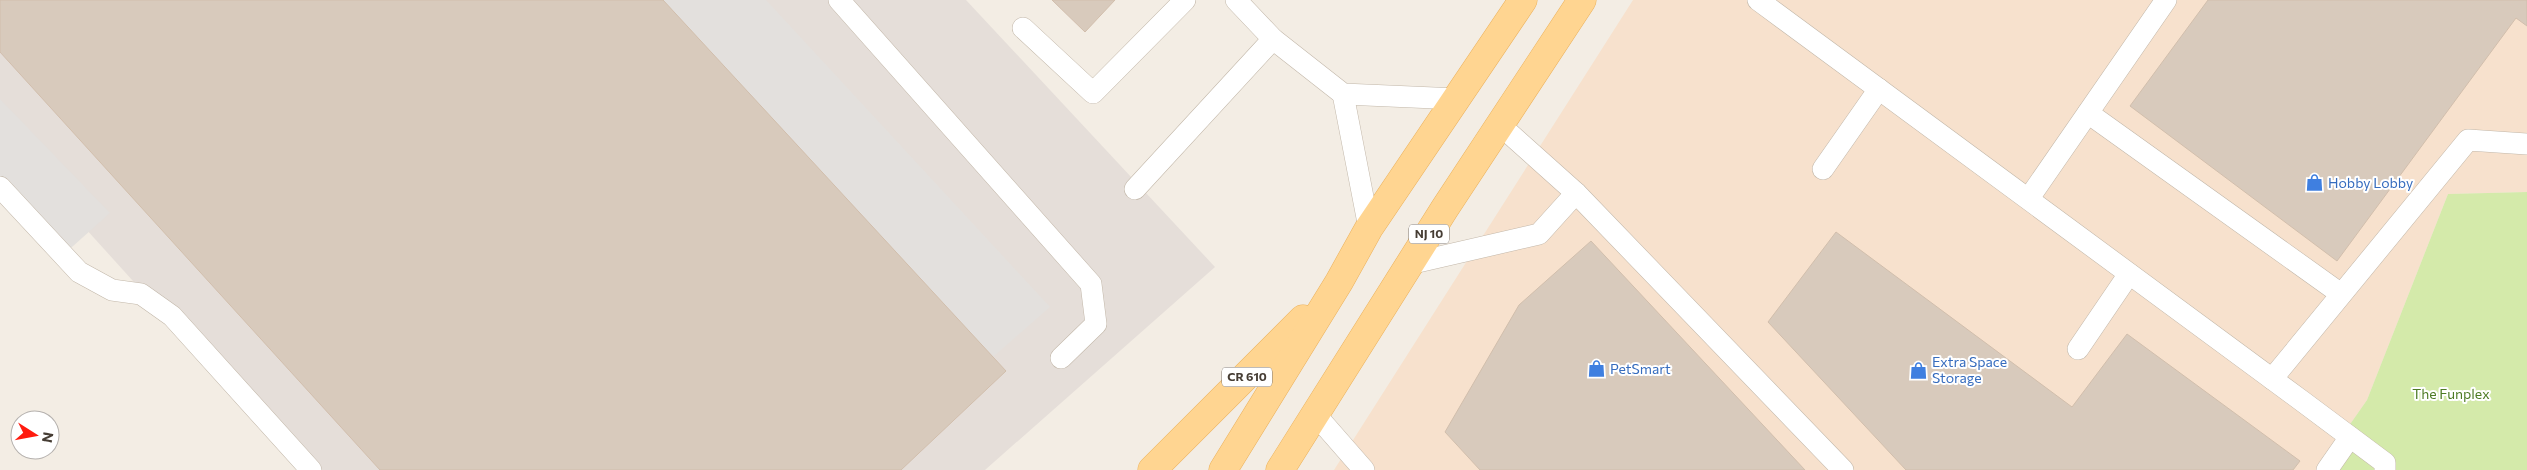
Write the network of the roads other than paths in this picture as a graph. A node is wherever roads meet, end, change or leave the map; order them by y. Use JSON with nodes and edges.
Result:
{"nodes":[{"id":1,"x":840,"y":0,"type":"edge"},
{"id":2,"x":1185,"y":0,"type":"edge"},
{"id":3,"x":1236,"y":0,"type":"edge"},
{"id":4,"x":1523,"y":0,"type":"edge"},
{"id":5,"x":1582,"y":0,"type":"edge"},
{"id":6,"x":1758,"y":0,"type":"edge"},
{"id":7,"x":2166,"y":0,"type":"edge"},
{"id":8,"x":1023,"y":28,"type":"dead end"},
{"id":9,"x":1273,"y":39,"type":"junction"},
{"id":10,"x":1879,"y":89,"type":"junction"},
{"id":11,"x":1343,"y":94,"type":"junction"},
{"id":12,"x":1458,"y":99,"type":"junction"},
{"id":13,"x":2088,"y":113,"type":"junction"},
{"id":14,"x":1500,"y":126,"type":"junction"},
{"id":15,"x":2527,"y":144,"type":"edge"},
{"id":16,"x":1823,"y":169,"type":"dead end"},
{"id":17,"x":0,"y":187,"type":"edge"},
{"id":18,"x":1135,"y":188,"type":"dead end"},
{"id":19,"x":1576,"y":193,"type":"junction"},
{"id":20,"x":2029,"y":198,"type":"junction"},
{"id":21,"x":1369,"y":228,"type":"junction"},
{"id":22,"x":1409,"y":264,"type":"junction"},
{"id":23,"x":2129,"y":274,"type":"junction"},
{"id":24,"x":1339,"y":282,"type":"junction"},
{"id":25,"x":2341,"y":294,"type":"junction"},
{"id":26,"x":2078,"y":349,"type":"dead end"},
{"id":27,"x":1061,"y":358,"type":"dead end"},
{"id":28,"x":2272,"y":379,"type":"junction"},
{"id":29,"x":1315,"y":414,"type":"junction"},
{"id":30,"x":2350,"y":437,"type":"junction"},
{"id":31,"x":311,"y":470,"type":"edge"},
{"id":32,"x":1152,"y":470,"type":"edge"},
{"id":33,"x":1223,"y":470,"type":"edge"},
{"id":34,"x":1280,"y":470,"type":"edge"},
{"id":35,"x":1364,"y":470,"type":"edge"},
{"id":36,"x":1843,"y":470,"type":"edge"},
{"id":37,"x":2327,"y":470,"type":"edge"},
{"id":38,"x":2385,"y":470,"type":"edge"}],
"edges":[{"from":1,"to":27,"type":"lane"},
{"from":2,"to":8,"type":"lane"},
{"from":3,"to":9,"type":"lane"},
{"from":4,"to":12,"type":"main road"},
{"from":5,"to":14,"type":"main road","number":"NJ 10"},
{"from":6,"to":10,"type":"lane"},
{"from":7,"to":13,"type":"lane"},
{"from":9,"to":11,"type":"lane"},
{"from":9,"to":18,"type":"lane"},
{"from":10,"to":16,"type":"lane"},
{"from":10,"to":20,"type":"lane"},
{"from":11,"to":12,"type":"lane"},
{"from":11,"to":21,"type":"lane"},
{"from":12,"to":21,"type":"main road"},
{"from":13,"to":20,"type":"lane"},
{"from":13,"to":25,"type":"lane"},
{"from":14,"to":19,"type":"lane"},
{"from":14,"to":22,"type":"main road","number":"NJ 10"},
{"from":15,"to":25,"type":"lane"},
{"from":17,"to":31,"type":"lane"},
{"from":19,"to":22,"type":"lane"},
{"from":19,"to":36,"type":"lane"},
{"from":20,"to":23,"type":"lane"},
{"from":21,"to":24,"type":"main road"},
{"from":22,"to":29,"type":"main road","number":"NJ 10"},
{"from":23,"to":26,"type":"lane"},
{"from":23,"to":28,"type":"lane"},
{"from":24,"to":32,"type":"main road","number":"CR 610"},
{"from":24,"to":33,"type":"main road"},
{"from":25,"to":28,"type":"lane"},
{"from":28,"to":30,"type":"lane"},
{"from":29,"to":34,"type":"main road","number":"NJ 10"},
{"from":29,"to":35,"type":"lane"},
{"from":30,"to":37,"type":"lane"},
{"from":30,"to":38,"type":"lane"}]}
